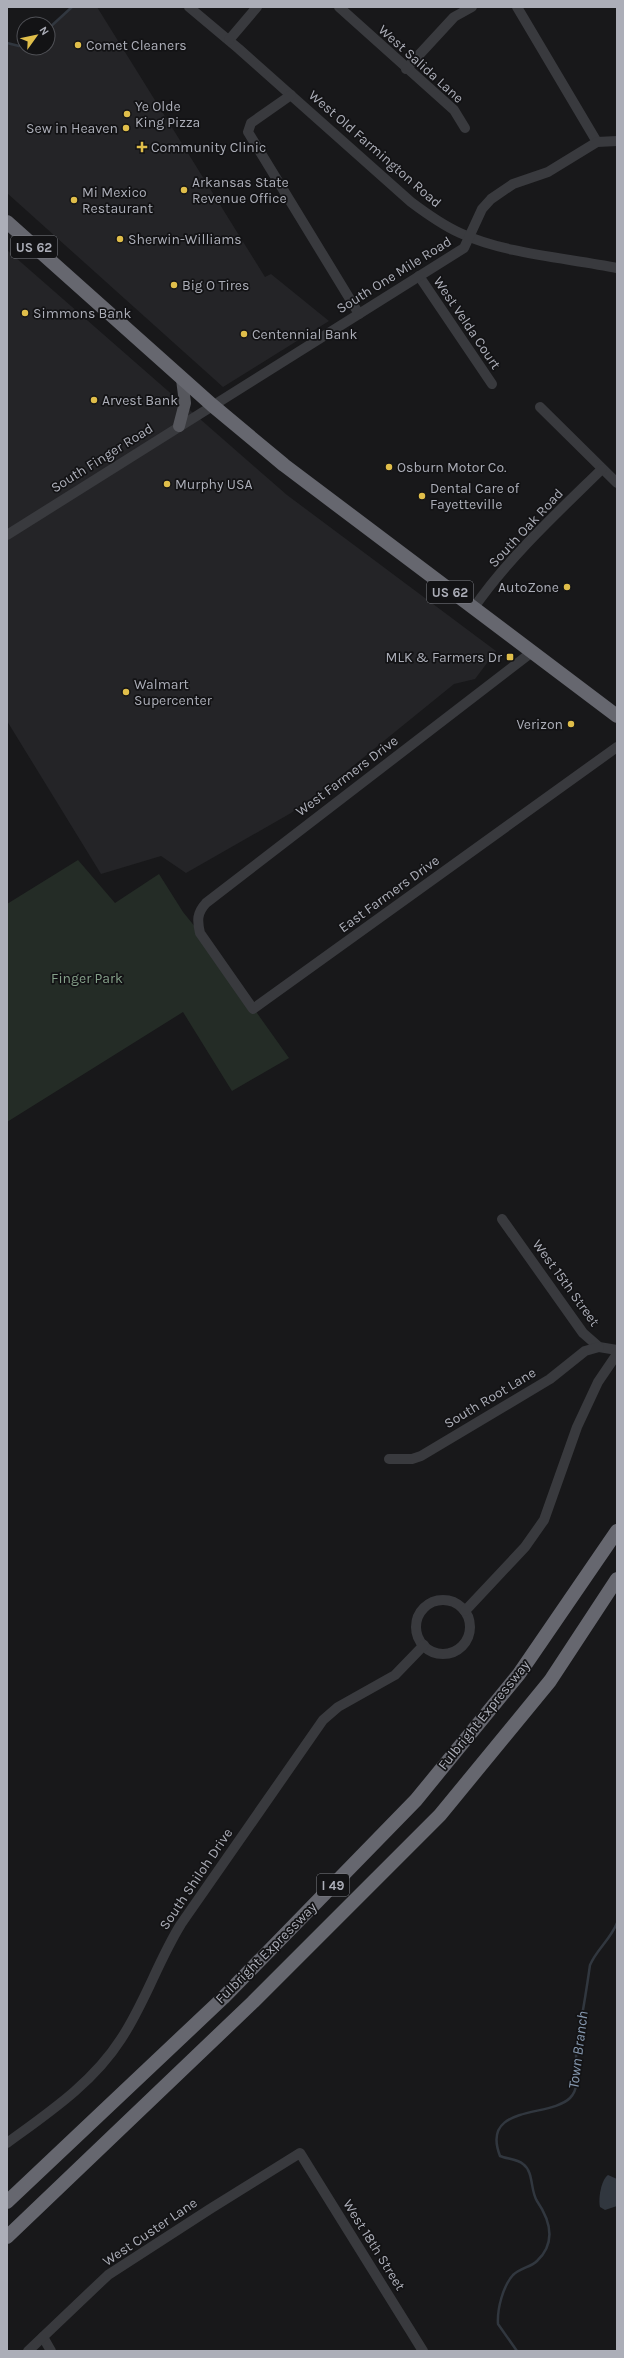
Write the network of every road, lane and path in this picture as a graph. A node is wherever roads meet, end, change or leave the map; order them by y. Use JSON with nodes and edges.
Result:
{"nodes":[{"id":1,"x":189,"y":7,"type":"edge"},
{"id":2,"x":257,"y":7,"type":"edge"},
{"id":3,"x":339,"y":7,"type":"edge"},
{"id":4,"x":472,"y":7,"type":"edge"},
{"id":5,"x":517,"y":7,"type":"edge"},
{"id":6,"x":229,"y":40,"type":"junction"},
{"id":7,"x":406,"y":69,"type":"junction"},
{"id":8,"x":291,"y":95,"type":"junction"},
{"id":9,"x":465,"y":128,"type":"dead end"},
{"id":10,"x":617,"y":140,"type":"edge"},
{"id":11,"x":596,"y":142,"type":"junction"},
{"id":12,"x":7,"y":222,"type":"edge"},
{"id":13,"x":470,"y":237,"type":"junction"},
{"id":14,"x":617,"y":268,"type":"edge"},
{"id":15,"x":419,"y":276,"type":"junction"},
{"id":16,"x":359,"y":314,"type":"junction"},
{"id":17,"x":182,"y":379,"type":"junction"},
{"id":18,"x":492,"y":384,"type":"dead end"},
{"id":19,"x":212,"y":405,"type":"junction"},
{"id":20,"x":540,"y":407,"type":"dead end"},
{"id":21,"x":179,"y":426,"type":"junction"},
{"id":22,"x":602,"y":469,"type":"junction"},
{"id":23,"x":617,"y":483,"type":"edge"},
{"id":24,"x":7,"y":535,"type":"edge"},
{"id":25,"x":473,"y":609,"type":"junction"},
{"id":26,"x":532,"y":652,"type":"junction"},
{"id":27,"x":617,"y":716,"type":"edge"},
{"id":28,"x":617,"y":747,"type":"edge"},
{"id":29,"x":200,"y":933,"type":"joint"},
{"id":30,"x":502,"y":1219,"type":"dead end"},
{"id":31,"x":599,"y":1347,"type":"junction"},
{"id":32,"x":617,"y":1350,"type":"edge"},
{"id":33,"x":617,"y":1354,"type":"edge"},
{"id":34,"x":389,"y":1459,"type":"dead end"},
{"id":35,"x":617,"y":1531,"type":"edge"},
{"id":36,"x":617,"y":1580,"type":"edge"},
{"id":37,"x":465,"y":1611,"type":"junction"},
{"id":38,"x":424,"y":1645,"type":"junction"},
{"id":39,"x":7,"y":2143,"type":"edge"},
{"id":40,"x":300,"y":2153,"type":"joint"},
{"id":41,"x":7,"y":2202,"type":"edge"},
{"id":42,"x":7,"y":2237,"type":"edge"},
{"id":43,"x":43,"y":2337,"type":"junction"},
{"id":44,"x":28,"y":2351,"type":"edge"},
{"id":45,"x":51,"y":2351,"type":"edge"},
{"id":46,"x":423,"y":2351,"type":"edge"}],
"edges":[{"from":1,"to":6,"type":"street","name":"West Old Farmington Road"},
{"from":2,"to":6,"type":"street"},
{"from":3,"to":7,"type":"street","name":"West Salida Lane"},
{"from":4,"to":7,"type":"street"},
{"from":5,"to":11,"type":"street"},
{"from":6,"to":8,"type":"street","name":"West Old Farmington Road"},
{"from":7,"to":9,"type":"street","name":"West Salida Lane"},
{"from":8,"to":13,"type":"street","name":"West Old Farmington Road"},
{"from":8,"to":16,"type":"street"},
{"from":10,"to":11,"type":"street","name":"South One Mile Road"},
{"from":11,"to":13,"type":"street","name":"South One Mile Road"},
{"from":12,"to":17,"type":"highway","number":"US 62"},
{"from":13,"to":14,"type":"street","name":"West Old Farmington Road"},
{"from":13,"to":15,"type":"street","name":"South One Mile Road"},
{"from":15,"to":16,"type":"street","name":"South One Mile Road"},
{"from":15,"to":18,"type":"street","name":"West Velda Court"},
{"from":16,"to":19,"type":"street","name":"South One Mile Road"},
{"from":17,"to":19,"type":"highway","number":"US 62"},
{"from":17,"to":21,"type":"main road"},
{"from":19,"to":21,"type":"street","name":"South Finger Road"},
{"from":19,"to":25,"type":"highway","number":"US 62"},
{"from":20,"to":22,"type":"street"},
{"from":21,"to":24,"type":"street","name":"South Finger Road"},
{"from":22,"to":23,"type":"street"},
{"from":22,"to":25,"type":"street","name":"South Oak Road"},
{"from":25,"to":26,"type":"highway","number":"US 62"},
{"from":26,"to":27,"type":"highway","number":"US 62"},
{"from":26,"to":29,"type":"street","name":"West Farmers Drive"},
{"from":28,"to":29,"type":"street","name":"East Farmers Drive"},
{"from":30,"to":31,"type":"street","name":"West 15th Street"},
{"from":31,"to":32,"type":"street","name":"West 15th Street"},
{"from":31,"to":34,"type":"street","name":"South Root Lane"},
{"from":33,"to":37,"type":"street"},
{"from":35,"to":41,"type":"highway","name":"Fulbright Expressway","number":"I 49"},
{"from":36,"to":42,"type":"highway","name":"Fulbright Expressway","number":"I 49"},
{"from":37,"to":38,"type":"street"},
{"from":37,"to":38,"type":"street"},
{"from":38,"to":39,"type":"street","name":"South Shiloh Drive"},
{"from":40,"to":43,"type":"street","name":"West Custer Lane"},
{"from":40,"to":46,"type":"street","name":"West 18th Street"},
{"from":43,"to":44,"type":"street","name":"West Custer Lane"},
{"from":43,"to":45,"type":"street"}]}
